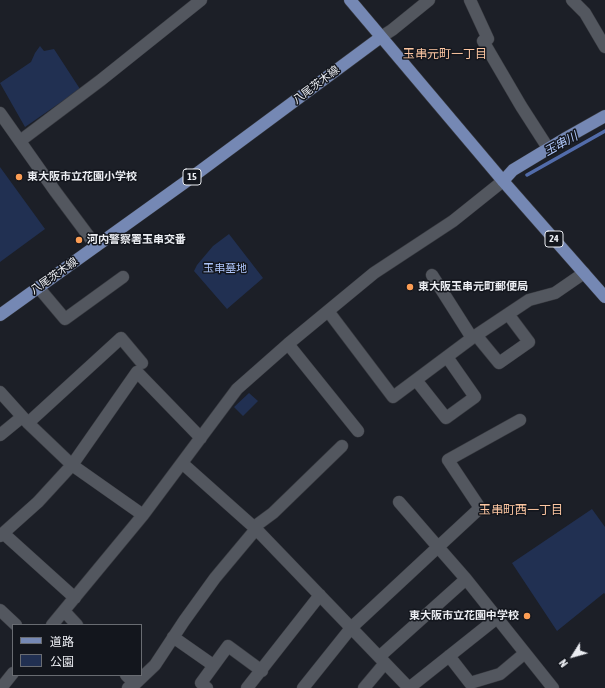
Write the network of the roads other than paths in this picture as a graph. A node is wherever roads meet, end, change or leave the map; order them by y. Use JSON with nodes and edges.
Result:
{"nodes":[{"id":1,"x":201,"y":0,"type":"edge"},
{"id":2,"x":350,"y":0,"type":"edge"},
{"id":3,"x":429,"y":0,"type":"edge"},
{"id":4,"x":470,"y":0,"type":"edge"},
{"id":5,"x":572,"y":0,"type":"edge"},
{"id":6,"x":381,"y":37,"type":"junction"},
{"id":7,"x":605,"y":47,"type":"edge"},
{"id":8,"x":0,"y":113,"type":"edge"},
{"id":9,"x":605,"y":116,"type":"edge"},
{"id":10,"x":20,"y":141,"type":"junction"},
{"id":11,"x":548,"y":148,"type":"junction"},
{"id":12,"x":503,"y":181,"type":"junction"},
{"id":13,"x":96,"y":246,"type":"junction"},
{"id":14,"x":584,"y":273,"type":"junction"},
{"id":15,"x":432,"y":275,"type":"dead end"},
{"id":16,"x":123,"y":277,"type":"dead end"},
{"id":17,"x":38,"y":287,"type":"junction"},
{"id":18,"x":605,"y":297,"type":"edge"},
{"id":19,"x":328,"y":311,"type":"junction"},
{"id":20,"x":508,"y":314,"type":"junction"},
{"id":21,"x":0,"y":315,"type":"edge"},
{"id":22,"x":474,"y":336,"type":"junction"},
{"id":23,"x":288,"y":344,"type":"junction"},
{"id":24,"x":447,"y":357,"type":"junction"},
{"id":25,"x":142,"y":362,"type":"dead end"},
{"id":26,"x":416,"y":380,"type":"junction"},
{"id":27,"x":0,"y":392,"type":"edge"},
{"id":28,"x":25,"y":420,"type":"junction"},
{"id":29,"x":520,"y":420,"type":"dead end"},
{"id":30,"x":358,"y":431,"type":"dead end"},
{"id":31,"x":0,"y":435,"type":"edge"},
{"id":32,"x":201,"y":438,"type":"junction"},
{"id":33,"x":342,"y":446,"type":"dead end"},
{"id":34,"x":182,"y":463,"type":"junction"},
{"id":35,"x":72,"y":465,"type":"junction"},
{"id":36,"x":399,"y":502,"type":"dead end"},
{"id":37,"x":142,"y":515,"type":"junction"},
{"id":38,"x":255,"y":528,"type":"junction"},
{"id":39,"x":2,"y":535,"type":"edge"},
{"id":40,"x":438,"y":547,"type":"junction"},
{"id":41,"x":466,"y":579,"type":"junction"},
{"id":42,"x":320,"y":595,"type":"junction"},
{"id":43,"x":75,"y":598,"type":"junction"},
{"id":44,"x":0,"y":610,"type":"edge"},
{"id":45,"x":64,"y":611,"type":"junction"},
{"id":46,"x":497,"y":618,"type":"junction"},
{"id":47,"x":15,"y":624,"type":"edge"},
{"id":48,"x":53,"y":624,"type":"edge"},
{"id":49,"x":76,"y":624,"type":"edge"},
{"id":50,"x":351,"y":628,"type":"junction"},
{"id":51,"x":173,"y":636,"type":"junction"},
{"id":52,"x":525,"y":653,"type":"junction"},
{"id":53,"x":449,"y":656,"type":"junction"},
{"id":54,"x":382,"y":660,"type":"junction"},
{"id":55,"x":213,"y":665,"type":"junction"},
{"id":56,"x":262,"y":671,"type":"junction"},
{"id":57,"x":127,"y":676,"type":"edge"},
{"id":58,"x":132,"y":686,"type":"edge"},
{"id":59,"x":207,"y":688,"type":"edge"},
{"id":60,"x":247,"y":688,"type":"edge"},
{"id":61,"x":304,"y":688,"type":"edge"},
{"id":62,"x":364,"y":688,"type":"edge"},
{"id":63,"x":553,"y":688,"type":"edge"}],
"edges":[{"from":1,"to":10,"type":"street"},
{"from":2,"to":6,"type":"main road"},
{"from":3,"to":6,"type":"street"},
{"from":4,"to":11,"type":"street"},
{"from":5,"to":7,"type":"street"},
{"from":6,"to":12,"type":"main road"},
{"from":6,"to":13,"type":"main road","name":"八尾茨木線","number":"15"},
{"from":8,"to":10,"type":"street"},
{"from":9,"to":11,"type":"main road"},
{"from":10,"to":13,"type":"street"},
{"from":11,"to":12,"type":"main road"},
{"from":12,"to":14,"type":"main road","number":"24"},
{"from":12,"to":19,"type":"street"},
{"from":13,"to":17,"type":"main road","name":"八尾茨木線","number":"15"},
{"from":14,"to":18,"type":"main road","number":"24"},
{"from":14,"to":20,"type":"street"},
{"from":15,"to":22,"type":"street"},
{"from":16,"to":17,"type":"street"},
{"from":17,"to":21,"type":"main road","name":"八尾茨木線","number":"15"},
{"from":19,"to":23,"type":"street"},
{"from":19,"to":26,"type":"street"},
{"from":20,"to":22,"type":"street"},
{"from":20,"to":22,"type":"street"},
{"from":22,"to":24,"type":"street"},
{"from":23,"to":30,"type":"street"},
{"from":23,"to":32,"type":"street"},
{"from":24,"to":26,"type":"street"},
{"from":24,"to":26,"type":"street"},
{"from":25,"to":28,"type":"street"},
{"from":27,"to":28,"type":"street"},
{"from":28,"to":31,"type":"street"},
{"from":28,"to":35,"type":"street"},
{"from":29,"to":40,"type":"street"},
{"from":32,"to":34,"type":"street"},
{"from":32,"to":35,"type":"street"},
{"from":33,"to":38,"type":"street"},
{"from":34,"to":37,"type":"street"},
{"from":34,"to":38,"type":"street"},
{"from":35,"to":37,"type":"street"},
{"from":35,"to":39,"type":"street"},
{"from":36,"to":40,"type":"street"},
{"from":37,"to":43,"type":"street"},
{"from":38,"to":42,"type":"street"},
{"from":38,"to":51,"type":"street"},
{"from":39,"to":43,"type":"street"},
{"from":40,"to":41,"type":"street"},
{"from":40,"to":50,"type":"street"},
{"from":41,"to":46,"type":"street"},
{"from":41,"to":54,"type":"street"},
{"from":42,"to":50,"type":"street"},
{"from":42,"to":56,"type":"street"},
{"from":43,"to":45,"type":"street"},
{"from":44,"to":47,"type":"street"},
{"from":45,"to":48,"type":"street"},
{"from":45,"to":49,"type":"street"},
{"from":46,"to":52,"type":"street"},
{"from":46,"to":53,"type":"street"},
{"from":50,"to":54,"type":"street"},
{"from":50,"to":61,"type":"street"},
{"from":51,"to":55,"type":"street"},
{"from":51,"to":58,"type":"street"},
{"from":52,"to":53,"type":"street"},
{"from":52,"to":63,"type":"street"},
{"from":53,"to":54,"type":"street"},
{"from":54,"to":62,"type":"street"},
{"from":55,"to":56,"type":"street"},
{"from":55,"to":59,"type":"street"},
{"from":56,"to":60,"type":"street"},
{"from":57,"to":58,"type":"street"}]}
